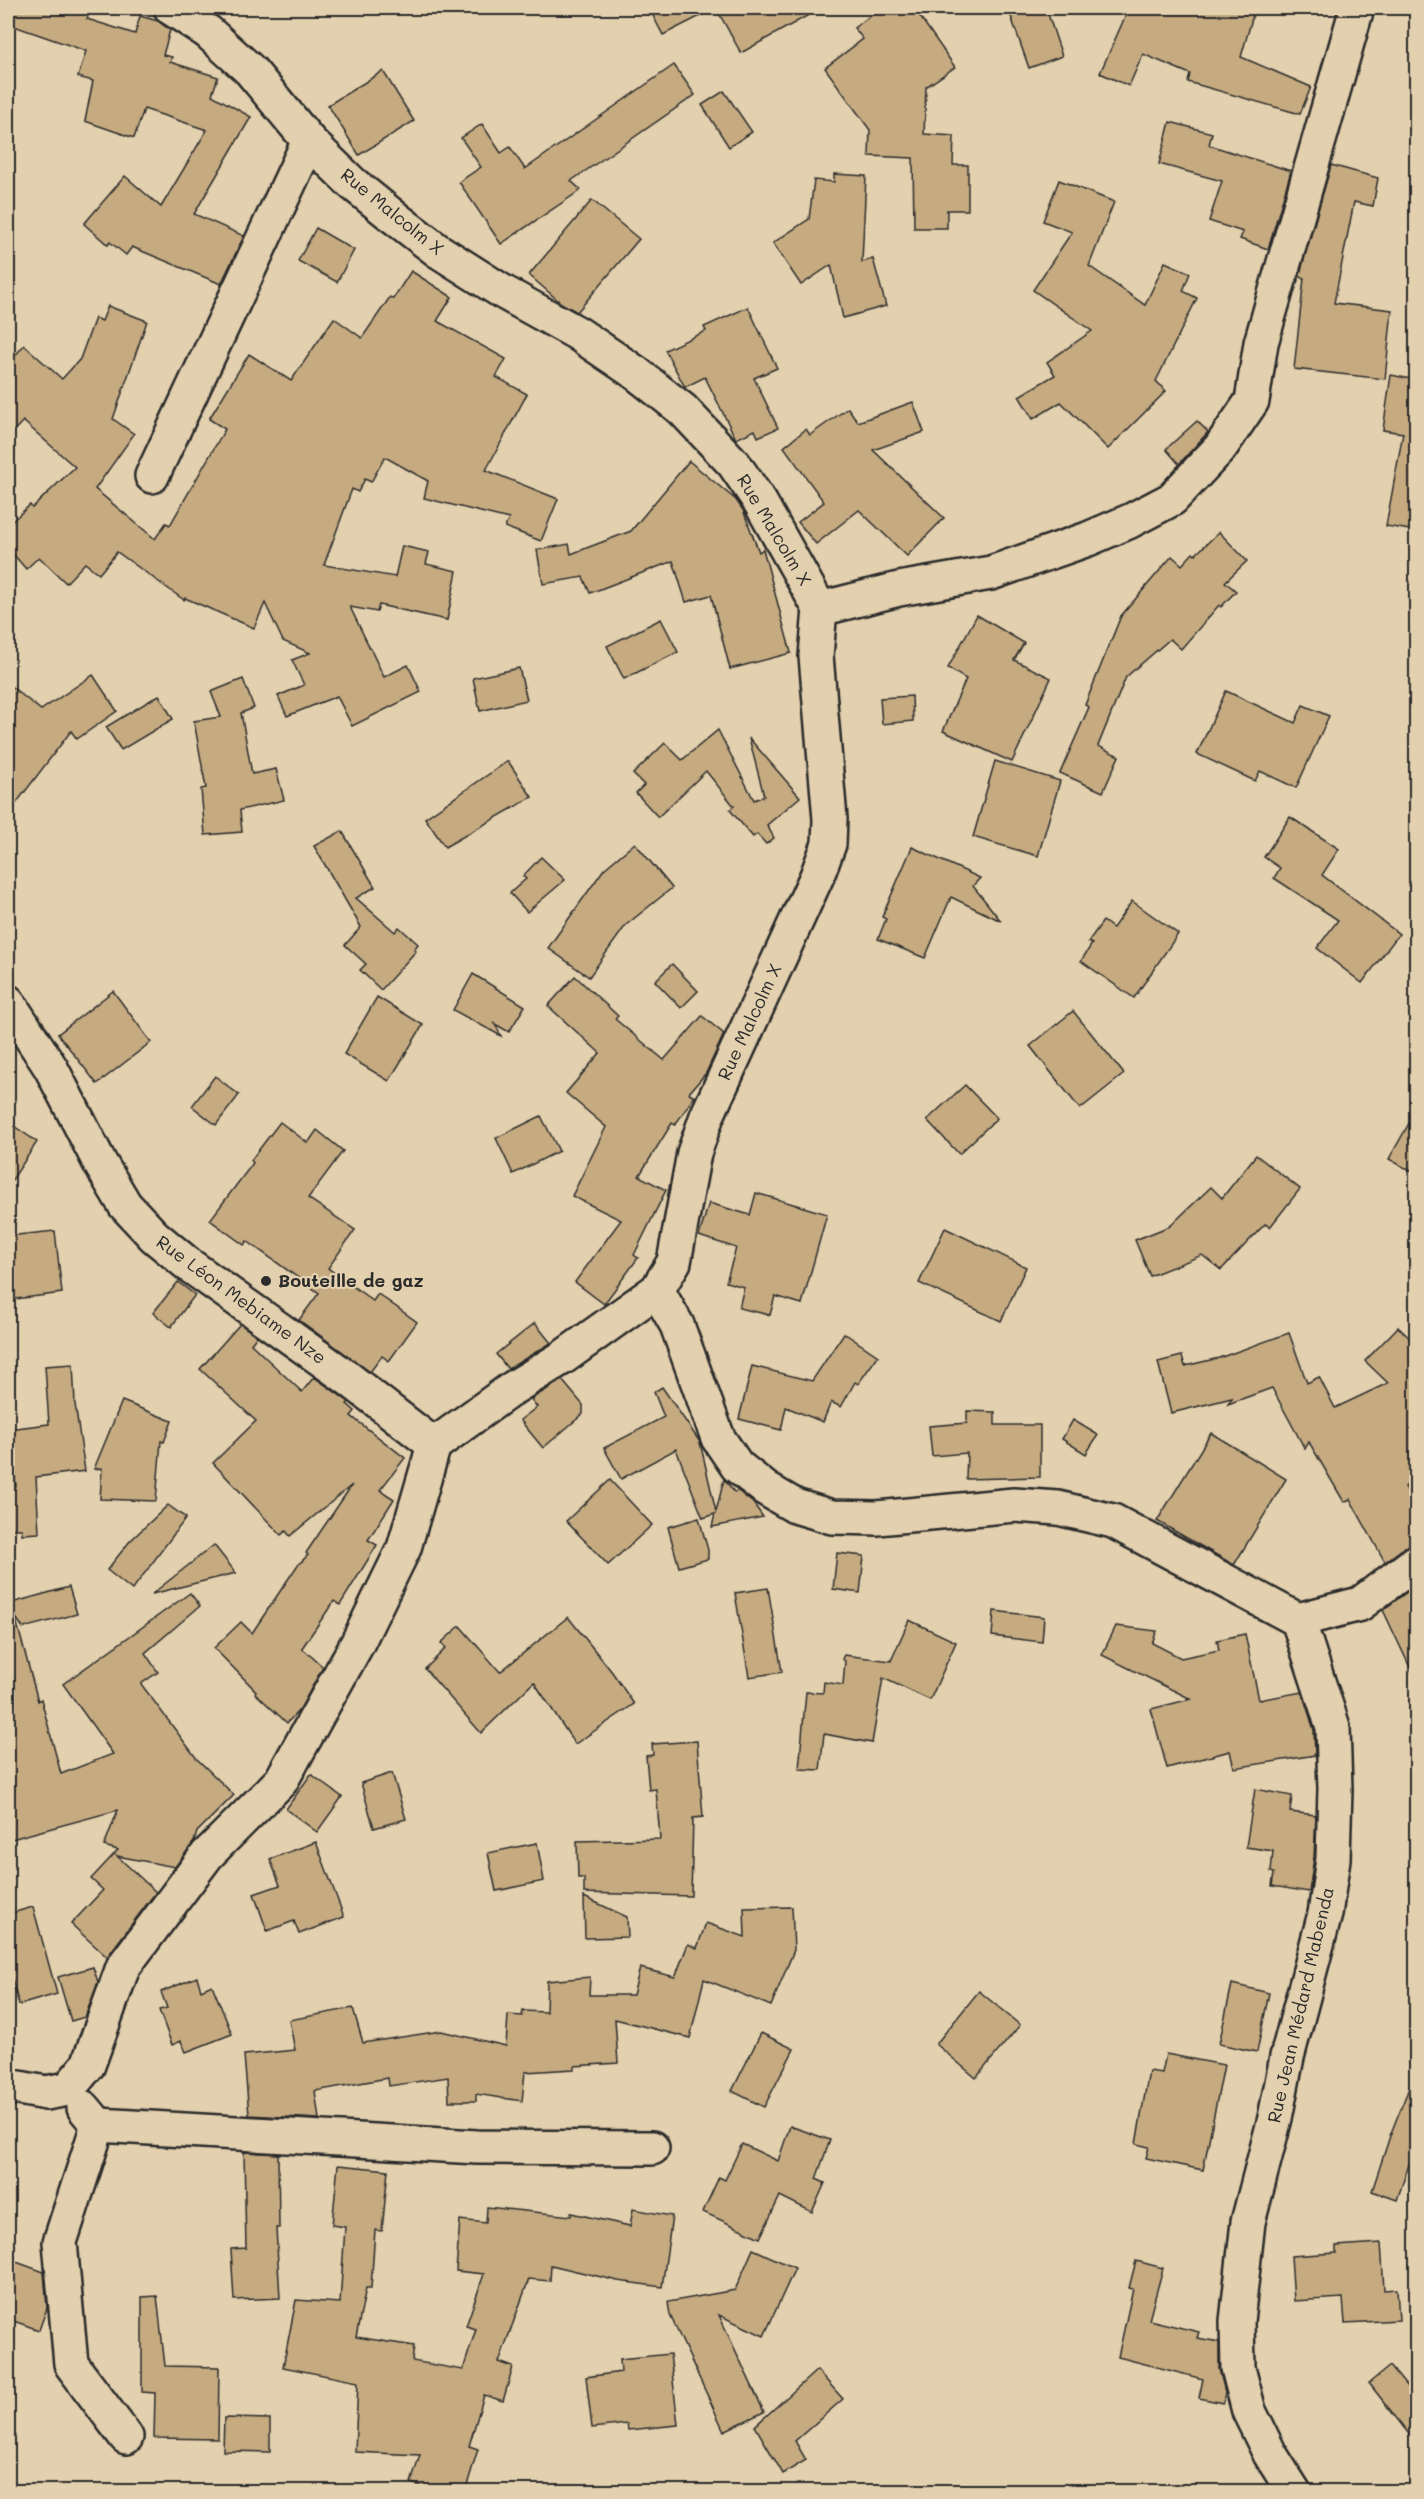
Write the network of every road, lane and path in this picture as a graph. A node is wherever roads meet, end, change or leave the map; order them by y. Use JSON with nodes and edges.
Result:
{"nodes":[{"id":1,"x":171,"y":8,"type":"edge"},
{"id":2,"x":1357,"y":8,"type":"edge"},
{"id":3,"x":309,"y":141,"type":"junction"},
{"id":4,"x":152,"y":476,"type":"dead end"},
{"id":5,"x":820,"y":609,"type":"junction"},
{"id":6,"x":8,"y":1002,"type":"edge"},
{"id":7,"x":657,"y":1290,"type":"junction"},
{"id":8,"x":434,"y":1444,"type":"junction"},
{"id":9,"x":1416,"y":1562,"type":"edge"},
{"id":10,"x":1298,"y":1620,"type":"junction"},
{"id":11,"x":8,"y":2086,"type":"edge"},
{"id":12,"x":68,"y":2088,"type":"junction"},
{"id":13,"x":98,"y":2124,"type":"junction"},
{"id":14,"x":652,"y":2148,"type":"dead end"},
{"id":15,"x":126,"y":2437,"type":"dead end"},
{"id":16,"x":1294,"y":2492,"type":"edge"}],
"edges":[{"from":1,"to":3,"type":"street","name":"Rue Malcolm X"},
{"from":2,"to":5,"type":"street"},
{"from":3,"to":4,"type":"street"},
{"from":3,"to":5,"type":"street","name":"Rue Malcolm X"},
{"from":5,"to":7,"type":"street","name":"Rue Malcolm X"},
{"from":6,"to":8,"type":"street","name":"Rue Léon Mebiame Nze"},
{"from":7,"to":8,"type":"street"},
{"from":7,"to":10,"type":"street"},
{"from":8,"to":12,"type":"street"},
{"from":9,"to":10,"type":"street"},
{"from":10,"to":16,"type":"street","name":"Rue Jean Médard Mabenda"},
{"from":11,"to":12,"type":"street"},
{"from":12,"to":13,"type":"street"},
{"from":13,"to":14,"type":"street"},
{"from":13,"to":15,"type":"street"}]}
